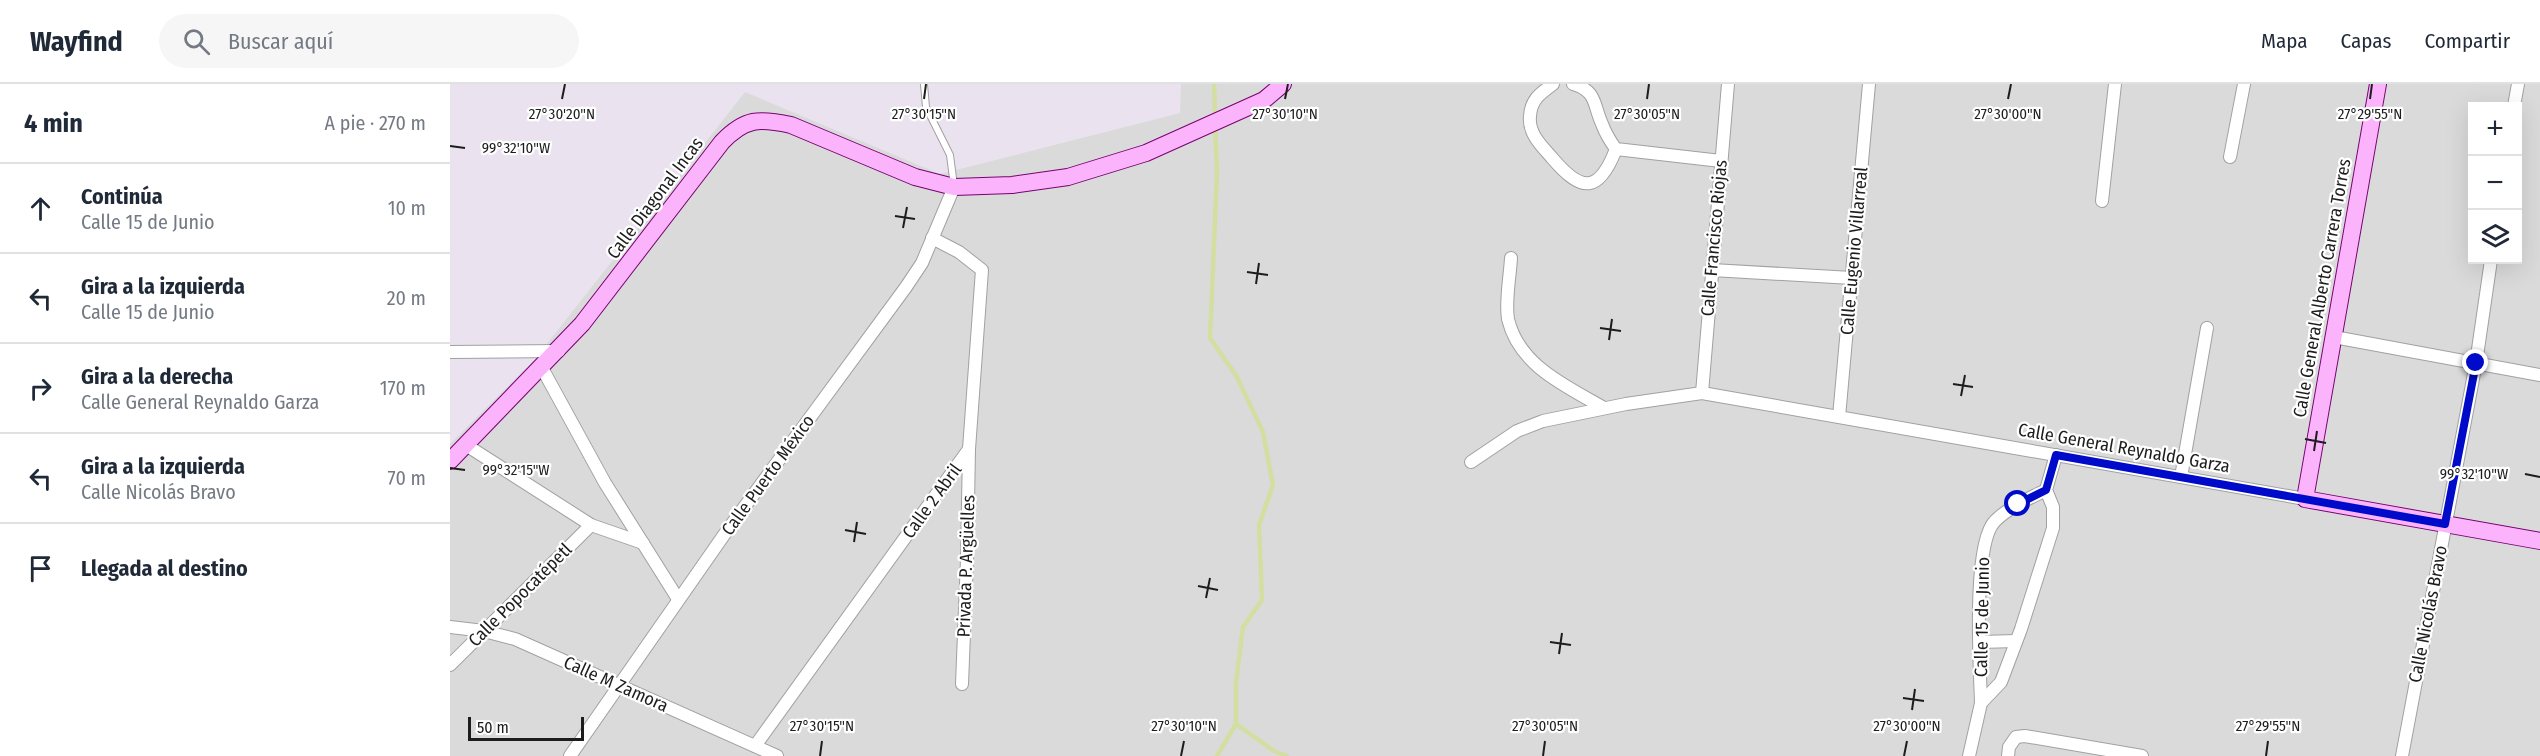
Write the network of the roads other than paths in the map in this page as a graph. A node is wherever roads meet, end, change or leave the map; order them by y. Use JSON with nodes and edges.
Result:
{"nodes":[{"id":1,"x":924,"y":84,"type":"edge"},
{"id":2,"x":1283,"y":84,"type":"edge"},
{"id":3,"x":1553,"y":84,"type":"edge"},
{"id":4,"x":1573,"y":84,"type":"edge"},
{"id":5,"x":1728,"y":84,"type":"edge"},
{"id":6,"x":1869,"y":84,"type":"edge"},
{"id":7,"x":2115,"y":84,"type":"edge"},
{"id":8,"x":2244,"y":84,"type":"edge"},
{"id":9,"x":2378,"y":84,"type":"edge"},
{"id":10,"x":2518,"y":84,"type":"edge"},
{"id":11,"x":2515,"y":102,"type":"edge"},
{"id":12,"x":1616,"y":149,"type":"junction"},
{"id":13,"x":2230,"y":157,"type":"dead end"},
{"id":14,"x":1720,"y":161,"type":"junction"},
{"id":15,"x":954,"y":187,"type":"junction"},
{"id":16,"x":2102,"y":201,"type":"dead end"},
{"id":17,"x":932,"y":238,"type":"junction"},
{"id":18,"x":1512,"y":258,"type":"dead end"},
{"id":19,"x":2491,"y":264,"type":"edge"},
{"id":20,"x":1712,"y":270,"type":"junction"},
{"id":21,"x":1852,"y":278,"type":"junction"},
{"id":22,"x":2207,"y":328,"type":"dead end"},
{"id":23,"x":2334,"y":337,"type":"junction"},
{"id":24,"x":559,"y":351,"type":"junction"},
{"id":25,"x":450,"y":352,"type":"edge"},
{"id":26,"x":2476,"y":363,"type":"junction"},
{"id":27,"x":542,"y":368,"type":"junction"},
{"id":28,"x":2540,"y":375,"type":"edge"},
{"id":29,"x":1702,"y":393,"type":"junction"},
{"id":30,"x":1604,"y":408,"type":"junction"},
{"id":31,"x":1839,"y":417,"type":"junction"},
{"id":32,"x":466,"y":445,"type":"junction"},
{"id":33,"x":969,"y":449,"type":"junction"},
{"id":34,"x":2056,"y":455,"type":"junction"},
{"id":35,"x":450,"y":461,"type":"edge"},
{"id":36,"x":1471,"y":462,"type":"dead end"},
{"id":37,"x":2181,"y":477,"type":"junction"},
{"id":38,"x":2046,"y":490,"type":"junction"},
{"id":39,"x":2305,"y":499,"type":"junction"},
{"id":40,"x":2445,"y":524,"type":"junction"},
{"id":41,"x":591,"y":525,"type":"junction"},
{"id":42,"x":2540,"y":541,"type":"edge"},
{"id":43,"x":643,"y":543,"type":"junction"},
{"id":44,"x":678,"y":599,"type":"junction"},
{"id":45,"x":450,"y":627,"type":"edge"},
{"id":46,"x":484,"y":631,"type":"junction"},
{"id":47,"x":2016,"y":641,"type":"junction"},
{"id":48,"x":1980,"y":642,"type":"junction"},
{"id":49,"x":450,"y":665,"type":"edge"},
{"id":50,"x":962,"y":684,"type":"dead end"},
{"id":51,"x":618,"y":685,"type":"junction"},
{"id":52,"x":1981,"y":703,"type":"junction"},
{"id":53,"x":755,"y":746,"type":"junction"},
{"id":54,"x":570,"y":756,"type":"edge"},
{"id":55,"x":777,"y":756,"type":"edge"},
{"id":56,"x":1969,"y":756,"type":"edge"},
{"id":57,"x":2008,"y":756,"type":"edge"},
{"id":58,"x":2142,"y":756,"type":"edge"},
{"id":59,"x":2402,"y":756,"type":"edge"}],
"edges":[{"from":1,"to":15,"type":"lane"},
{"from":2,"to":15,"type":"street","name":"Calle Diagonal Incas"},
{"from":3,"to":12,"type":"street"},
{"from":4,"to":12,"type":"street"},
{"from":5,"to":14,"type":"street","name":"Calle Francisco Riojas"},
{"from":6,"to":21,"type":"street","name":"Calle Eugenio Villarreal"},
{"from":7,"to":16,"type":"street"},
{"from":8,"to":13,"type":"street"},
{"from":9,"to":23,"type":"street","name":"Calle General Alberto Carrera Torres"},
{"from":10,"to":11,"type":"street"},
{"from":12,"to":14,"type":"street"},
{"from":14,"to":20,"type":"street","name":"Calle Francisco Riojas"},
{"from":15,"to":17,"type":"street","name":"Calle Puerto México"},
{"from":15,"to":24,"type":"street","name":"Calle Diagonal Incas"},
{"from":17,"to":33,"type":"street","name":"Calle 2 Abril"},
{"from":17,"to":44,"type":"street","name":"Calle Puerto México"},
{"from":18,"to":30,"type":"street"},
{"from":19,"to":26,"type":"street","name":"Calle Nicolás Bravo"},
{"from":20,"to":21,"type":"street"},
{"from":20,"to":29,"type":"street","name":"Calle Francisco Riojas"},
{"from":21,"to":31,"type":"street","name":"Calle Eugenio Villarreal"},
{"from":22,"to":37,"type":"street"},
{"from":23,"to":26,"type":"street"},
{"from":23,"to":39,"type":"street","name":"Calle General Alberto Carrera Torres"},
{"from":24,"to":25,"type":"street"},
{"from":24,"to":27,"type":"street","name":"Calle Diagonal Incas"},
{"from":26,"to":28,"type":"street"},
{"from":26,"to":40,"type":"street","name":"Calle Nicolás Bravo"},
{"from":27,"to":32,"type":"street","name":"Calle Diagonal Incas"},
{"from":27,"to":43,"type":"street"},
{"from":29,"to":30,"type":"street","name":"Calle General Reynaldo Garza"},
{"from":29,"to":31,"type":"street","name":"Calle General Reynaldo Garza"},
{"from":30,"to":36,"type":"street","name":"Calle General Reynaldo Garza"},
{"from":31,"to":34,"type":"street","name":"Calle General Reynaldo Garza"},
{"from":32,"to":35,"type":"street","name":"Calle Diagonal Incas"},
{"from":32,"to":41,"type":"street"},
{"from":33,"to":50,"type":"street","name":"Privada P. Argüelles"},
{"from":33,"to":53,"type":"street","name":"Calle 2 Abril"},
{"from":34,"to":37,"type":"street","name":"Calle General Reynaldo Garza"},
{"from":34,"to":38,"type":"street","name":"Calle 15 de Junio"},
{"from":37,"to":39,"type":"street","name":"Calle General Reynaldo Garza"},
{"from":38,"to":47,"type":"street","name":"Calle 15 de Junio"},
{"from":38,"to":48,"type":"street","name":"Calle 15 de Junio"},
{"from":39,"to":40,"type":"street","name":"Calle General Reynaldo Garza"},
{"from":40,"to":42,"type":"street","name":"Calle General Reynaldo Garza"},
{"from":40,"to":59,"type":"street","name":"Calle Nicolás Bravo"},
{"from":41,"to":43,"type":"street"},
{"from":41,"to":46,"type":"street","name":"Calle Popocatépetl"},
{"from":43,"to":44,"type":"street"},
{"from":44,"to":51,"type":"street","name":"Calle Puerto México"},
{"from":45,"to":46,"type":"street","name":"Calle M Zamora"},
{"from":46,"to":49,"type":"street","name":"Calle Popocatépetl"},
{"from":46,"to":51,"type":"street","name":"Calle M Zamora"},
{"from":47,"to":48,"type":"street"},
{"from":47,"to":52,"type":"street","name":"Calle 15 de Junio"},
{"from":48,"to":52,"type":"street","name":"Calle 15 de Junio"},
{"from":51,"to":53,"type":"street","name":"Calle M Zamora"},
{"from":51,"to":54,"type":"street","name":"Calle Puerto México"},
{"from":52,"to":56,"type":"street","name":"Calle 15 de Junio"},
{"from":53,"to":55,"type":"street","name":"Calle M Zamora"},
{"from":57,"to":58,"type":"street"}]}
